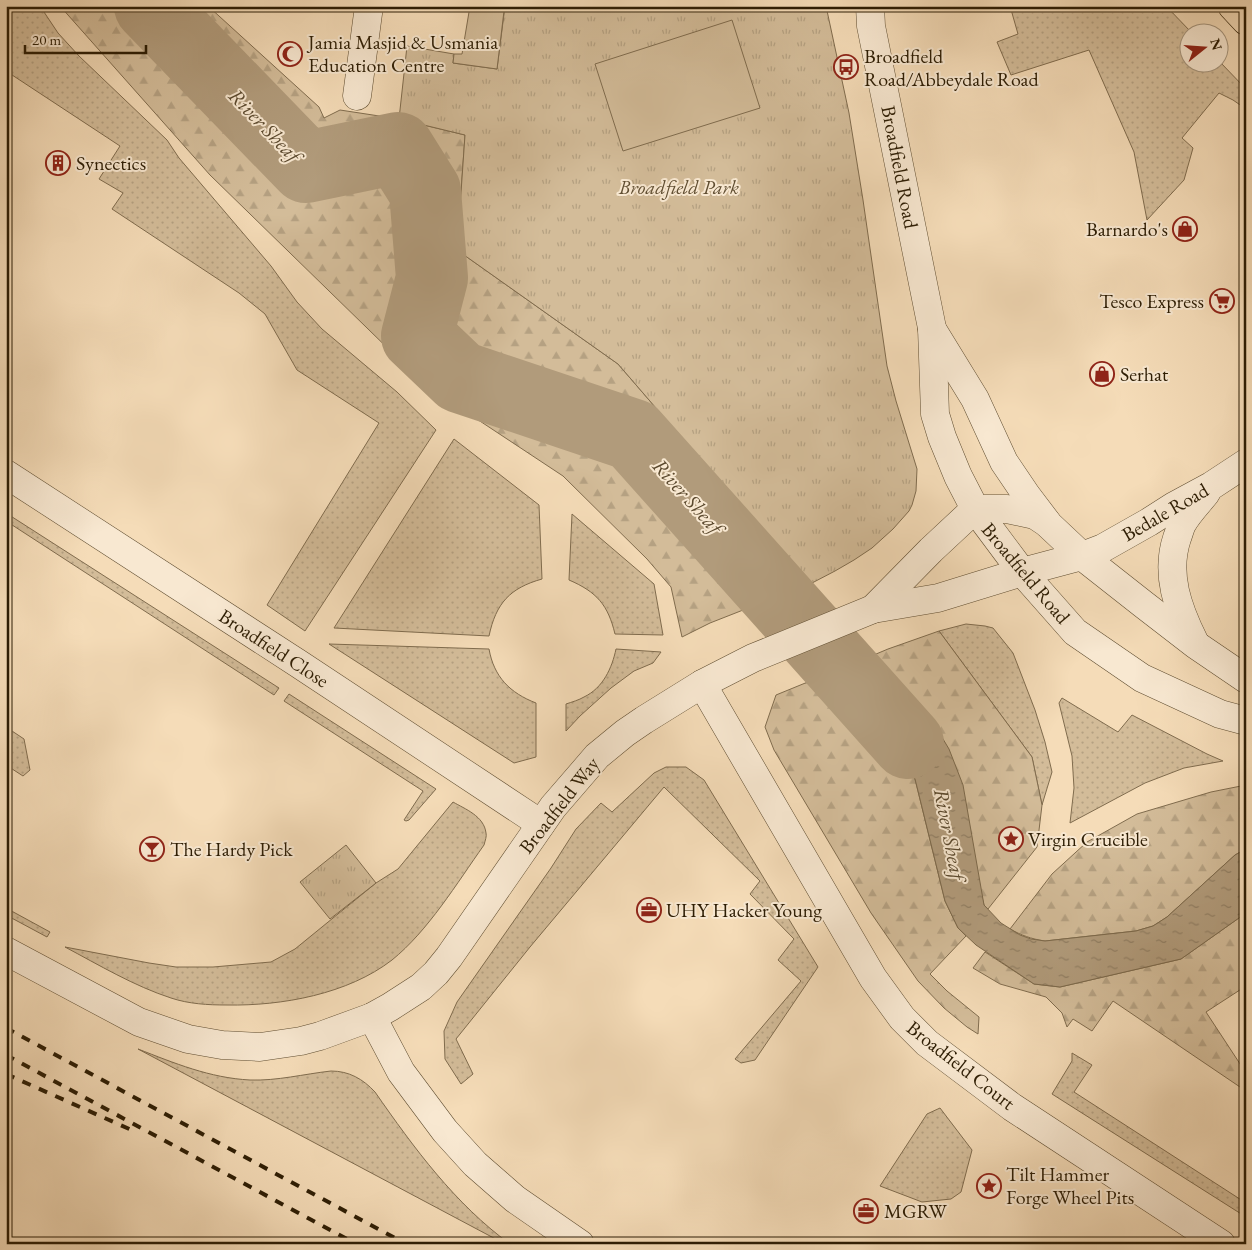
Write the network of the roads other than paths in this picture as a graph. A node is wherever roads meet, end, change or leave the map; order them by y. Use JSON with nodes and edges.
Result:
{"nodes":[{"id":1,"x":369,"y":6,"type":"edge"},
{"id":2,"x":1232,"y":6,"type":"edge"},
{"id":3,"x":869,"y":13,"type":"edge"},
{"id":4,"x":1246,"y":21,"type":"edge"},
{"id":5,"x":357,"y":96,"type":"dead end"},
{"id":6,"x":932,"y":328,"type":"junction"},
{"id":7,"x":1246,"y":463,"type":"edge"},
{"id":8,"x":6,"y":474,"type":"edge"},
{"id":9,"x":1211,"y":486,"type":"junction"},
{"id":10,"x":974,"y":510,"type":"junction"},
{"id":11,"x":1050,"y":525,"type":"junction"},
{"id":12,"x":1082,"y":556,"type":"junction"},
{"id":13,"x":1022,"y":572,"type":"junction"},
{"id":14,"x":864,"y":612,"type":"junction"},
{"id":15,"x":1196,"y":644,"type":"junction"},
{"id":16,"x":1246,"y":679,"type":"edge"},
{"id":17,"x":702,"y":684,"type":"junction"},
{"id":18,"x":1246,"y":721,"type":"edge"},
{"id":19,"x":540,"y":824,"type":"junction"},
{"id":20,"x":6,"y":951,"type":"edge"},
{"id":21,"x":372,"y":1017,"type":"junction"},
{"id":22,"x":580,"y":1244,"type":"edge"},
{"id":23,"x":1221,"y":1244,"type":"edge"}],
"edges":[{"from":1,"to":5,"type":"street"},
{"from":2,"to":4,"type":"main road"},
{"from":3,"to":6,"type":"street","name":"Broadfield Road"},
{"from":6,"to":10,"type":"street","name":"Broadfield Road"},
{"from":6,"to":11,"type":"street","name":"Broadfield Road"},
{"from":7,"to":9,"type":"street","name":"Bedale Road"},
{"from":8,"to":19,"type":"street","name":"Broadfield Close"},
{"from":9,"to":12,"type":"street","name":"Bedale Road"},
{"from":9,"to":15,"type":"street"},
{"from":10,"to":11,"type":"street"},
{"from":10,"to":13,"type":"street","name":"Broadfield Road"},
{"from":10,"to":14,"type":"street","name":"Broadfield Way"},
{"from":11,"to":12,"type":"street","name":"Broadfield Road"},
{"from":12,"to":13,"type":"street","name":"Bedale Road"},
{"from":12,"to":15,"type":"street","name":"Broadfield Road"},
{"from":13,"to":14,"type":"street","name":"Broadfield Way"},
{"from":13,"to":18,"type":"street","name":"Broadfield Road"},
{"from":14,"to":17,"type":"street","name":"Broadfield Way"},
{"from":15,"to":16,"type":"street","name":"Broadfield Road"},
{"from":17,"to":19,"type":"street","name":"Broadfield Way"},
{"from":17,"to":23,"type":"street","name":"Broadfield Court"},
{"from":19,"to":21,"type":"street","name":"Broadfield Way"},
{"from":20,"to":21,"type":"street","name":"Broadfield Way"},
{"from":21,"to":22,"type":"street"}]}
